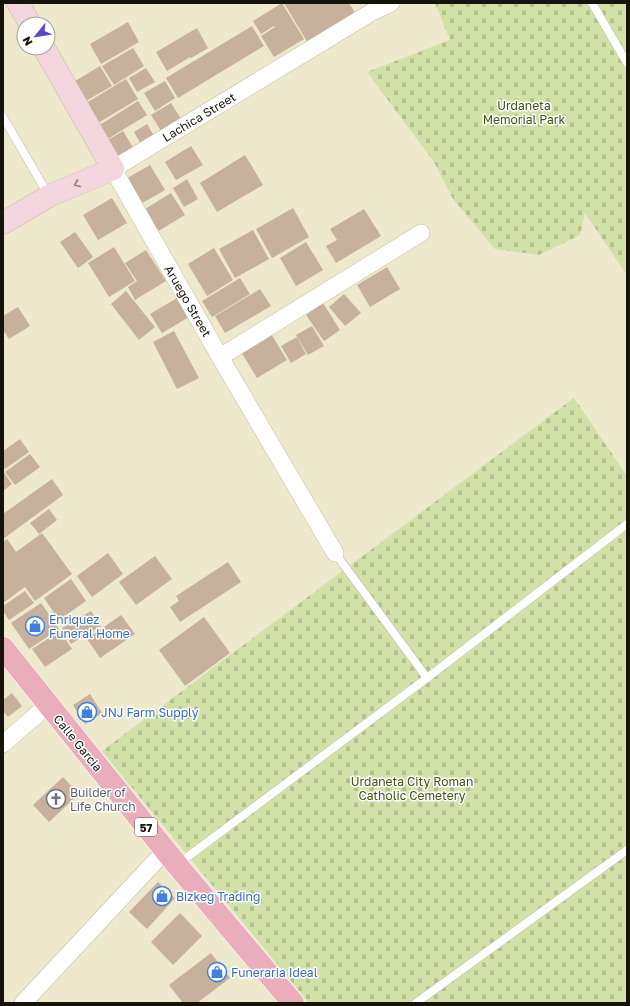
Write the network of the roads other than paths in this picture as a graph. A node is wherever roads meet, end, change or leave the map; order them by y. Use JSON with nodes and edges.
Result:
{"nodes":[{"id":1,"x":18,"y":3,"type":"edge"},
{"id":2,"x":391,"y":3,"type":"edge"},
{"id":3,"x":592,"y":3,"type":"edge"},
{"id":4,"x":369,"y":8,"type":"edge"},
{"id":5,"x":25,"y":16,"type":"edge"},
{"id":6,"x":49,"y":56,"type":"edge"},
{"id":7,"x":627,"y":63,"type":"edge"},
{"id":8,"x":3,"y":117,"type":"edge"},
{"id":9,"x":113,"y":169,"type":"junction"},
{"id":10,"x":49,"y":196,"type":"junction"},
{"id":11,"x":3,"y":223,"type":"edge"},
{"id":12,"x":421,"y":233,"type":"dead end"},
{"id":13,"x":220,"y":357,"type":"junction"},
{"id":14,"x":627,"y":524,"type":"edge"},
{"id":15,"x":335,"y":553,"type":"joint"},
{"id":16,"x":3,"y":648,"type":"edge"},
{"id":17,"x":427,"y":678,"type":"junction"},
{"id":18,"x":48,"y":705,"type":"junction"},
{"id":19,"x":3,"y":744,"type":"edge"},
{"id":20,"x":627,"y":850,"type":"edge"},
{"id":21,"x":171,"y":858,"type":"junction"},
{"id":22,"x":23,"y":1003,"type":"edge"},
{"id":23,"x":293,"y":1003,"type":"edge"},
{"id":24,"x":416,"y":1003,"type":"edge"}],
"edges":[{"from":1,"to":5,"type":"street"},
{"from":2,"to":4,"type":"street","name":"Lachica Street"},
{"from":3,"to":7,"type":"lane"},
{"from":4,"to":9,"type":"street","name":"Lachica Street"},
{"from":6,"to":9,"type":"street","name":"Aruego Street"},
{"from":8,"to":10,"type":"lane"},
{"from":9,"to":10,"type":"street","name":"Lachica Street","one_way":true},
{"from":9,"to":13,"type":"street","name":"Aruego Street"},
{"from":10,"to":11,"type":"street","name":"Lachica Street"},
{"from":12,"to":13,"type":"street"},
{"from":13,"to":15,"type":"street","name":"Aruego Street"},
{"from":14,"to":17,"type":"lane"},
{"from":15,"to":17,"type":"lane"},
{"from":16,"to":18,"type":"main road","name":"Calle Garcia","number":"57"},
{"from":17,"to":21,"type":"lane"},
{"from":18,"to":19,"type":"street"},
{"from":18,"to":21,"type":"main road","name":"Calle Garcia","number":"57"},
{"from":20,"to":24,"type":"lane"},
{"from":21,"to":22,"type":"street"},
{"from":21,"to":23,"type":"main road","name":"Calle Garcia","number":"57"}]}
